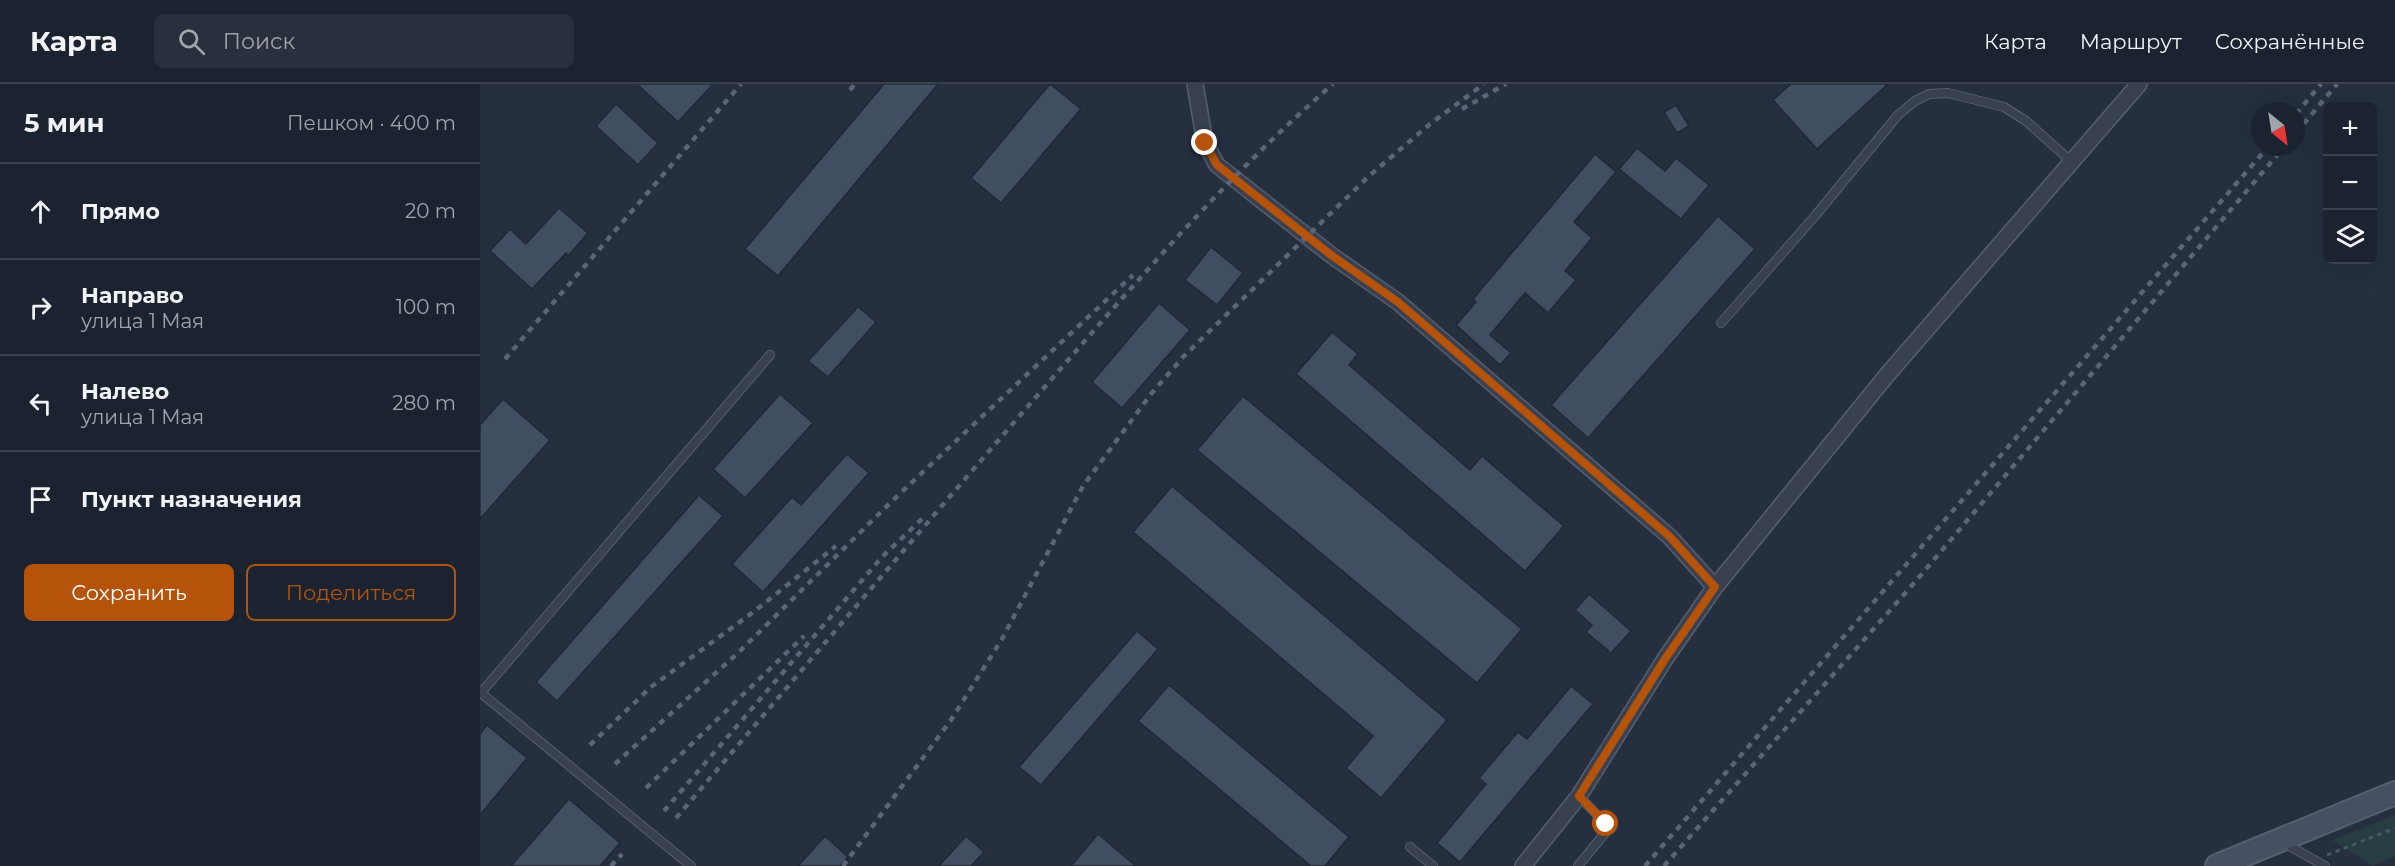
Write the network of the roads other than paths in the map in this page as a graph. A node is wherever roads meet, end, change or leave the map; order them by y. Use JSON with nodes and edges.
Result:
{"nodes":[{"id":1,"x":1195,"y":84,"type":"edge"},
{"id":2,"x":2139,"y":84,"type":"edge"},
{"id":3,"x":2072,"y":162,"type":"junction"},
{"id":4,"x":1721,"y":323,"type":"dead end"},
{"id":5,"x":770,"y":355,"type":"dead end"},
{"id":6,"x":1715,"y":587,"type":"junction"},
{"id":7,"x":481,"y":693,"type":"edge"},
{"id":8,"x":2395,"y":793,"type":"edge"},
{"id":9,"x":1579,"y":796,"type":"junction"},
{"id":10,"x":2280,"y":840,"type":"junction"},
{"id":11,"x":1410,"y":847,"type":"dead end"},
{"id":12,"x":691,"y":866,"type":"edge"},
{"id":13,"x":1433,"y":866,"type":"edge"},
{"id":14,"x":1523,"y":866,"type":"edge"},
{"id":15,"x":1578,"y":866,"type":"edge"},
{"id":16,"x":2217,"y":866,"type":"edge"},
{"id":17,"x":2325,"y":866,"type":"edge"}],
"edges":[{"from":1,"to":6,"type":"street"},
{"from":2,"to":3,"type":"street"},
{"from":3,"to":4,"type":"lane"},
{"from":3,"to":6,"type":"street"},
{"from":5,"to":7,"type":"lane"},
{"from":6,"to":9,"type":"street"},
{"from":7,"to":12,"type":"lane"},
{"from":8,"to":10,"type":"main road"},
{"from":9,"to":14,"type":"street"},
{"from":9,"to":15,"type":"lane"},
{"from":10,"to":16,"type":"main road"},
{"from":10,"to":17,"type":"lane"},
{"from":11,"to":13,"type":"lane"}]}
